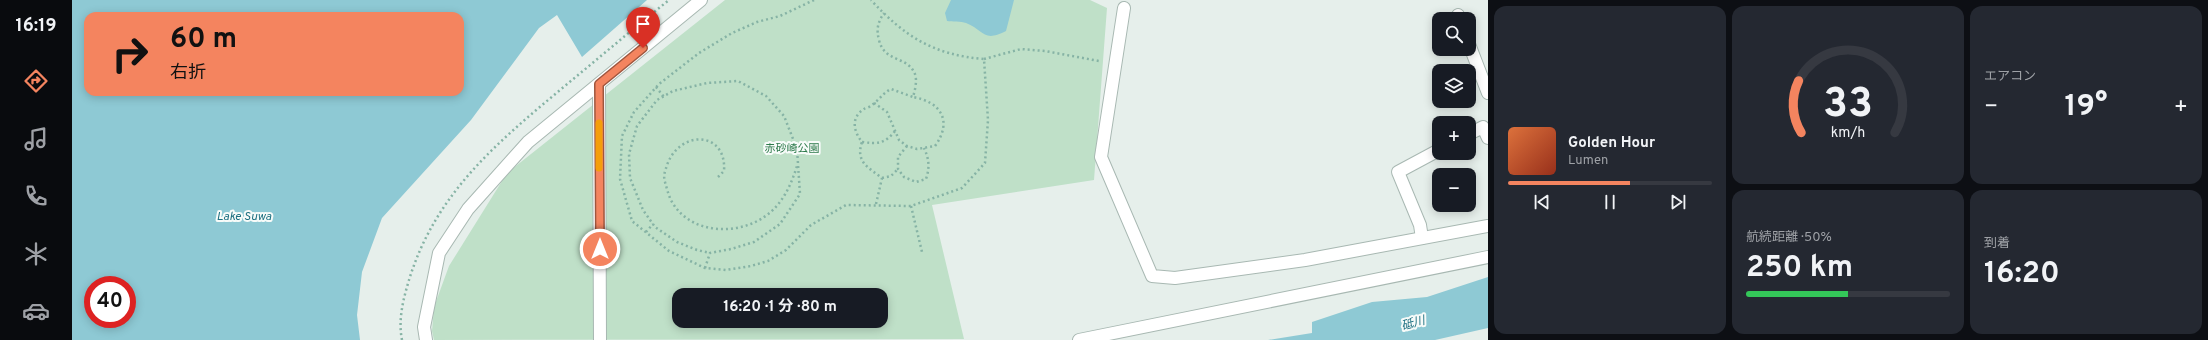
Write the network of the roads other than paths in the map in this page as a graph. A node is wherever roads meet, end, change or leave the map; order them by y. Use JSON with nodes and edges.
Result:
{"nodes":[{"id":1,"x":701,"y":0,"type":"edge"},
{"id":2,"x":1124,"y":8,"type":"dead end"},
{"id":3,"x":1474,"y":56,"type":"edge"},
{"id":4,"x":599,"y":84,"type":"junction"},
{"id":5,"x":1488,"y":93,"type":"edge"},
{"id":6,"x":1476,"y":130,"type":"edge"},
{"id":7,"x":1488,"y":138,"type":"edge"},
{"id":8,"x":1432,"y":154,"type":"edge"},
{"id":9,"x":1488,"y":226,"type":"edge"},
{"id":10,"x":1422,"y":238,"type":"junction"},
{"id":11,"x":1488,"y":257,"type":"edge"},
{"id":12,"x":426,"y":340,"type":"edge"},
{"id":13,"x":600,"y":340,"type":"edge"},
{"id":14,"x":1079,"y":340,"type":"edge"}],
"edges":[{"from":1,"to":4,"type":"street"},
{"from":2,"to":10,"type":"street"},
{"from":3,"to":5,"type":"street"},
{"from":4,"to":12,"type":"street"},
{"from":4,"to":13,"type":"street"},
{"from":6,"to":7,"type":"street"},
{"from":8,"to":10,"type":"street"},
{"from":9,"to":10,"type":"street"},
{"from":11,"to":14,"type":"street"}]}
